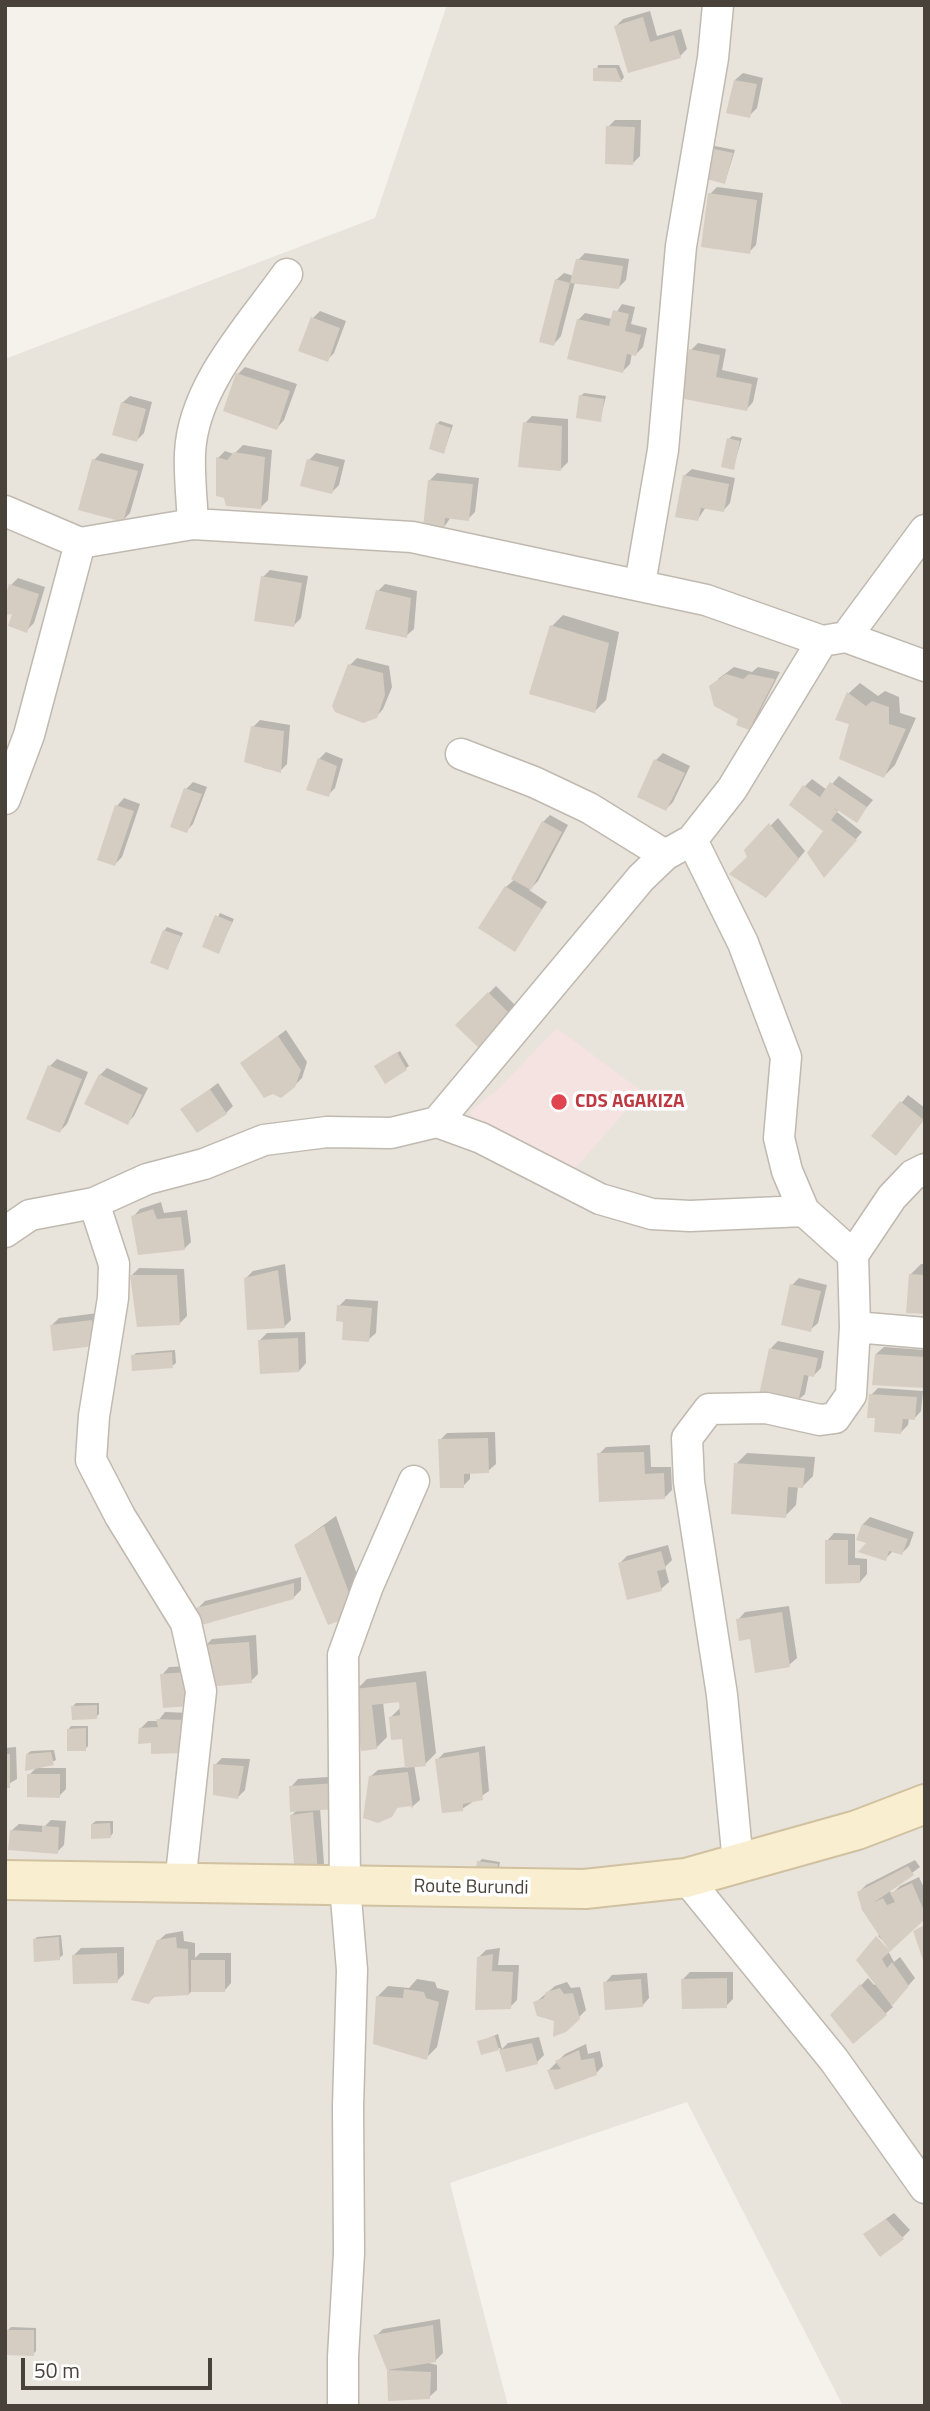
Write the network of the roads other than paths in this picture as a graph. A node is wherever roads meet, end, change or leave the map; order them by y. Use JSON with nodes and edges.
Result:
{"nodes":[{"id":1,"x":718,"y":5,"type":"edge"},
{"id":2,"x":287,"y":274,"type":"dead end"},
{"id":3,"x":5,"y":511,"type":"edge"},
{"id":4,"x":193,"y":524,"type":"junction"},
{"id":5,"x":925,"y":530,"type":"edge"},
{"id":6,"x":80,"y":543,"type":"junction"},
{"id":7,"x":640,"y":584,"type":"junction"},
{"id":8,"x":834,"y":639,"type":"junction"},
{"id":9,"x":925,"y":666,"type":"edge"},
{"id":10,"x":461,"y":754,"type":"dead end"},
{"id":11,"x":5,"y":799,"type":"edge"},
{"id":12,"x":692,"y":840,"type":"junction"},
{"id":13,"x":665,"y":855,"type":"junction"},
{"id":14,"x":438,"y":1122,"type":"junction"},
{"id":15,"x":925,"y":1169,"type":"edge"},
{"id":16,"x":94,"y":1203,"type":"junction"},
{"id":17,"x":804,"y":1211,"type":"junction"},
{"id":18,"x":5,"y":1232,"type":"edge"},
{"id":19,"x":853,"y":1255,"type":"junction"},
{"id":20,"x":855,"y":1327,"type":"junction"},
{"id":21,"x":925,"y":1333,"type":"edge"},
{"id":22,"x":414,"y":1481,"type":"dead end"},
{"id":23,"x":925,"y":1804,"type":"edge"},
{"id":24,"x":738,"y":1863,"type":"junction"},
{"id":25,"x":686,"y":1878,"type":"junction"},
{"id":26,"x":5,"y":1880,"type":"edge"},
{"id":27,"x":180,"y":1884,"type":"junction"},
{"id":28,"x":345,"y":1886,"type":"junction"},
{"id":29,"x":925,"y":2188,"type":"edge"},
{"id":30,"x":343,"y":2406,"type":"edge"}],
"edges":[{"from":1,"to":7,"type":"street"},
{"from":2,"to":4,"type":"street"},
{"from":3,"to":6,"type":"street"},
{"from":4,"to":6,"type":"street"},
{"from":4,"to":7,"type":"street"},
{"from":5,"to":8,"type":"street"},
{"from":6,"to":11,"type":"street"},
{"from":7,"to":8,"type":"street"},
{"from":8,"to":9,"type":"street"},
{"from":8,"to":12,"type":"street"},
{"from":10,"to":13,"type":"street"},
{"from":12,"to":13,"type":"street"},
{"from":12,"to":17,"type":"street"},
{"from":13,"to":14,"type":"street"},
{"from":14,"to":16,"type":"street"},
{"from":14,"to":17,"type":"street"},
{"from":15,"to":19,"type":"street"},
{"from":16,"to":18,"type":"street"},
{"from":16,"to":27,"type":"street"},
{"from":17,"to":19,"type":"street"},
{"from":19,"to":20,"type":"street"},
{"from":20,"to":21,"type":"street"},
{"from":20,"to":24,"type":"street"},
{"from":22,"to":28,"type":"street"},
{"from":23,"to":24,"type":"main road","name":"Route Burundi"},
{"from":24,"to":25,"type":"main road","name":"Route Burundi"},
{"from":25,"to":28,"type":"main road","name":"Route Burundi"},
{"from":25,"to":29,"type":"street"},
{"from":26,"to":27,"type":"main road","name":"Route Burundi"},
{"from":27,"to":28,"type":"main road","name":"Route Burundi"},
{"from":28,"to":30,"type":"street"}]}
